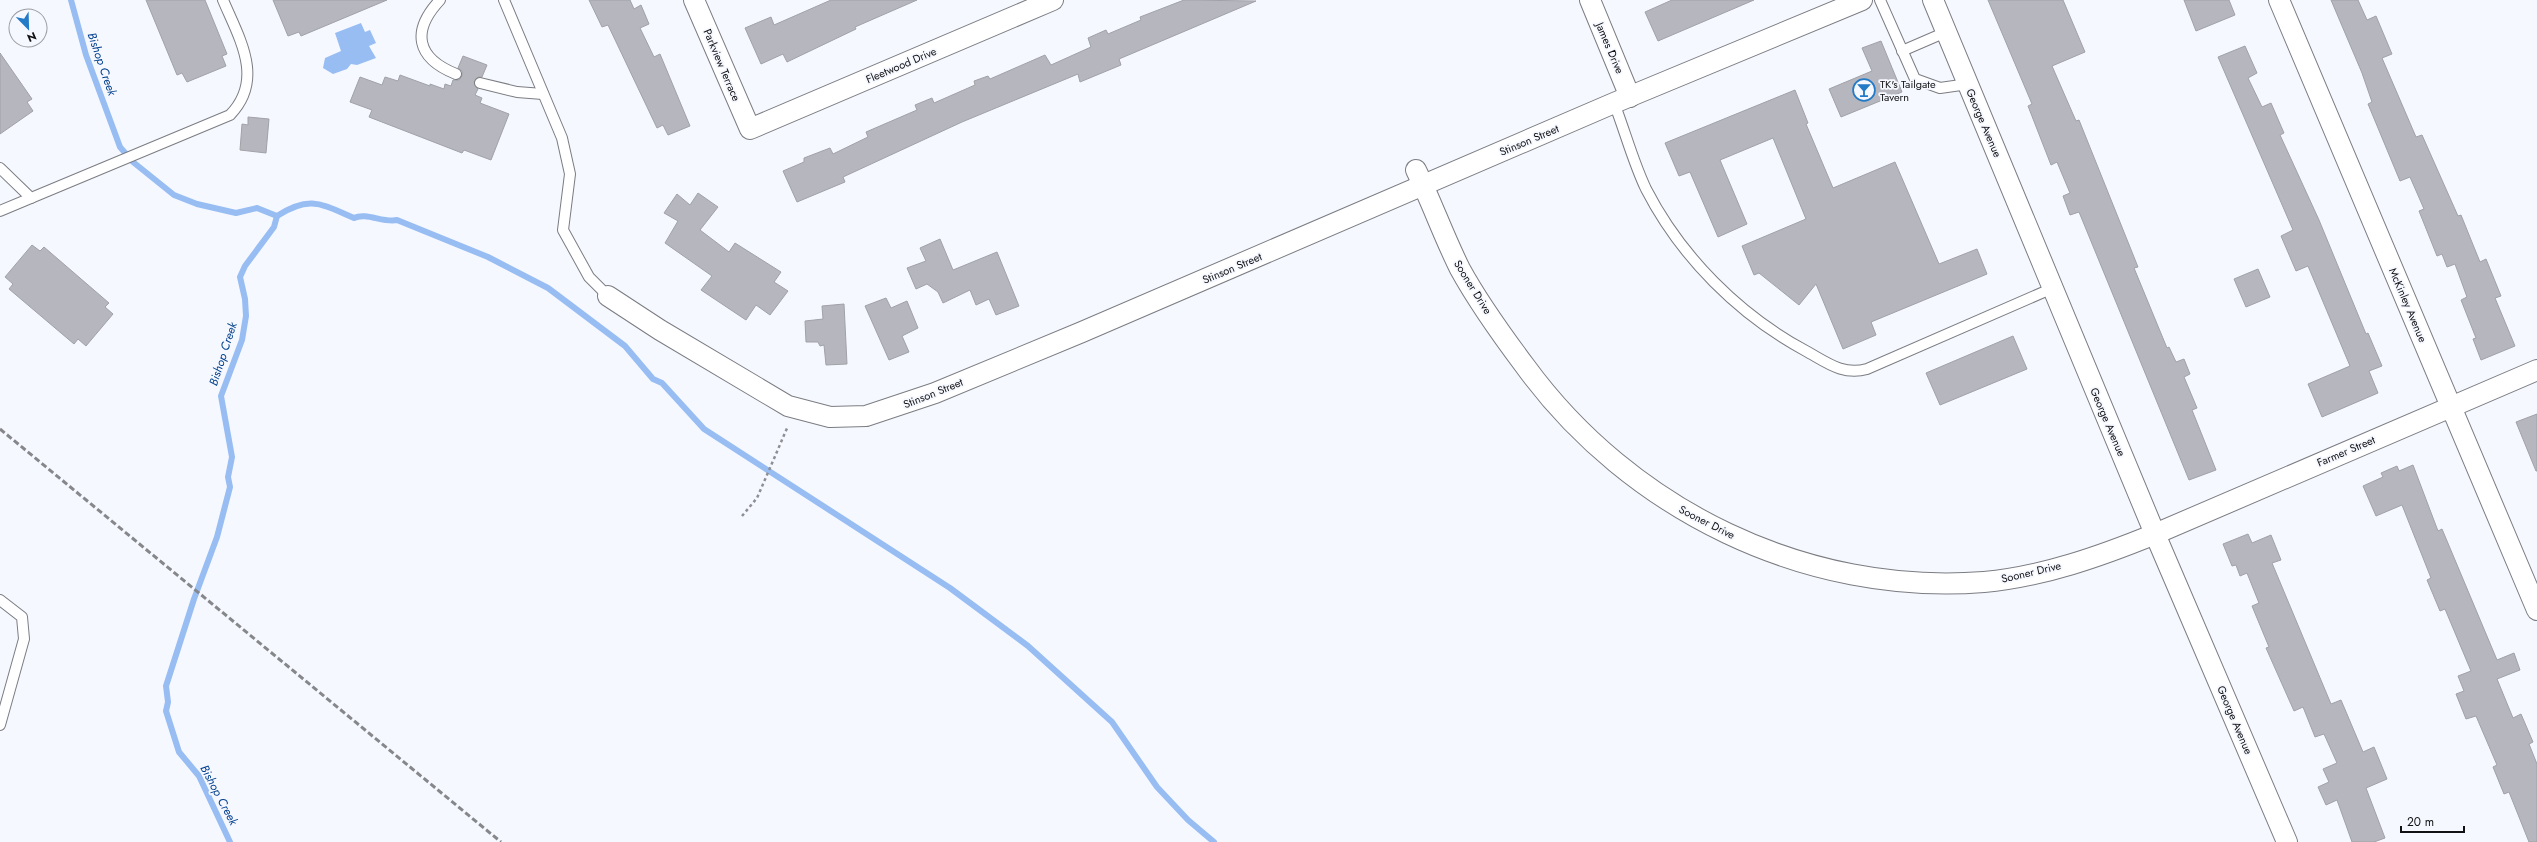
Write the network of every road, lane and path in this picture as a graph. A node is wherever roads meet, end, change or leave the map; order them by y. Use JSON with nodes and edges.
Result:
{"nodes":[{"id":1,"x":223,"y":0,"type":"edge"},
{"id":2,"x":440,"y":0,"type":"edge"},
{"id":3,"x":504,"y":0,"type":"edge"},
{"id":4,"x":694,"y":0,"type":"edge"},
{"id":5,"x":1053,"y":0,"type":"edge"},
{"id":6,"x":1590,"y":0,"type":"edge"},
{"id":7,"x":1862,"y":0,"type":"edge"},
{"id":8,"x":1880,"y":0,"type":"edge"},
{"id":9,"x":1933,"y":0,"type":"edge"},
{"id":10,"x":2279,"y":0,"type":"edge"},
{"id":11,"x":1946,"y":32,"type":"junction"},
{"id":12,"x":1902,"y":51,"type":"junction"},
{"id":13,"x":456,"y":74,"type":"dead end"},
{"id":14,"x":480,"y":83,"type":"dead end"},
{"id":15,"x":1968,"y":84,"type":"junction"},
{"id":16,"x":543,"y":94,"type":"junction"},
{"id":17,"x":1622,"y":100,"type":"junction"},
{"id":18,"x":750,"y":129,"type":"joint"},
{"id":19,"x":0,"y":168,"type":"edge"},
{"id":20,"x":1420,"y":178,"type":"junction"},
{"id":21,"x":31,"y":198,"type":"junction"},
{"id":22,"x":0,"y":211,"type":"edge"},
{"id":23,"x":2053,"y":288,"type":"junction"},
{"id":24,"x":608,"y":296,"type":"joint"},
{"id":25,"x":2537,"y":370,"type":"edge"},
{"id":26,"x":2451,"y":406,"type":"junction"},
{"id":27,"x":796,"y":408,"type":"junction"},
{"id":28,"x":742,"y":516,"type":"dead end"},
{"id":29,"x":2155,"y":534,"type":"junction"},
{"id":30,"x":0,"y":600,"type":"edge"},
{"id":31,"x":2537,"y":610,"type":"edge"},
{"id":32,"x":0,"y":725,"type":"edge"},
{"id":33,"x":2287,"y":842,"type":"edge"}],
"edges":[{"from":1,"to":21,"type":"lane"},
{"from":2,"to":13,"type":"lane"},
{"from":3,"to":16,"type":"lane"},
{"from":4,"to":18,"type":"street","name":"Parkview Terrace"},
{"from":5,"to":18,"type":"street","name":"Fleetwood Drive"},
{"from":6,"to":17,"type":"street","name":"James Drive"},
{"from":7,"to":17,"type":"street","name":"Stinson Street"},
{"from":8,"to":12,"type":"lane"},
{"from":9,"to":11,"type":"street","name":"George Avenue"},
{"from":10,"to":26,"type":"street","name":"McKinley Avenue"},
{"from":11,"to":12,"type":"lane"},
{"from":11,"to":15,"type":"street","name":"George Avenue"},
{"from":12,"to":15,"type":"lane"},
{"from":14,"to":16,"type":"lane"},
{"from":15,"to":23,"type":"street","name":"George Avenue"},
{"from":16,"to":24,"type":"lane"},
{"from":17,"to":20,"type":"street","name":"Stinson Street"},
{"from":17,"to":23,"type":"lane"},
{"from":19,"to":21,"type":"lane"},
{"from":20,"to":27,"type":"street","name":"Stinson Street"},
{"from":20,"to":29,"type":"street","name":"Sooner Drive"},
{"from":21,"to":22,"type":"lane"},
{"from":23,"to":29,"type":"street","name":"George Avenue"},
{"from":24,"to":27,"type":"street","name":"Stinson Street"},
{"from":25,"to":26,"type":"street","name":"Farmer Street"},
{"from":26,"to":29,"type":"street","name":"Farmer Street"},
{"from":26,"to":31,"type":"street","name":"McKinley Avenue"},
{"from":27,"to":28,"type":"path"},
{"from":29,"to":33,"type":"street","name":"George Avenue"},
{"from":30,"to":32,"type":"lane"}]}
